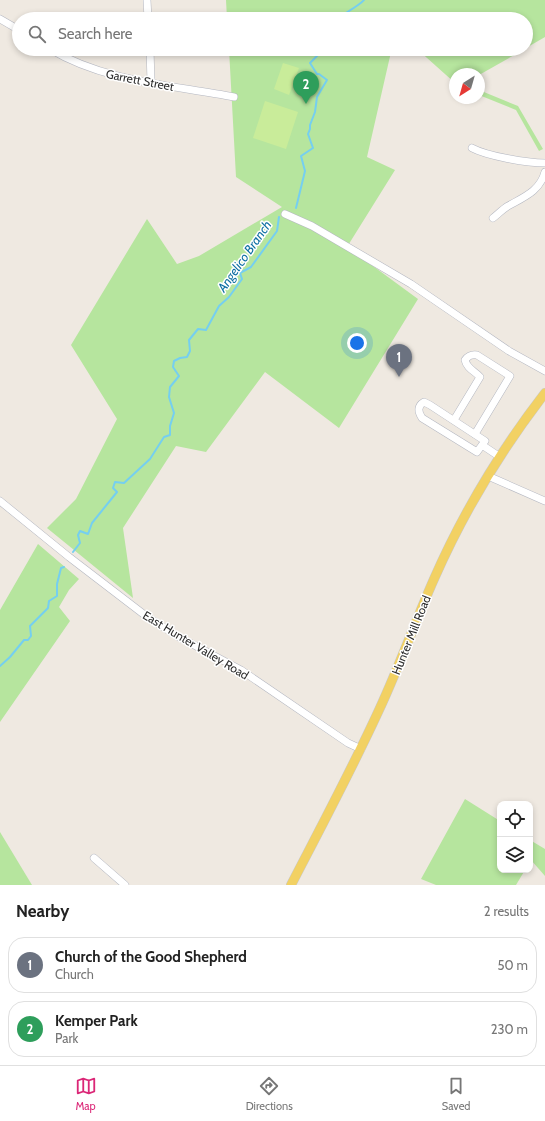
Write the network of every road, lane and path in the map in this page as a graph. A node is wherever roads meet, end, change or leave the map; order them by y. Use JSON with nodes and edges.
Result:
{"nodes":[{"id":1,"x":147,"y":0,"type":"edge"},
{"id":2,"x":148,"y":12,"type":"edge"},
{"id":3,"x":0,"y":19,"type":"edge"},
{"id":4,"x":12,"y":26,"type":"edge"},
{"id":5,"x":63,"y":56,"type":"edge"},
{"id":6,"x":150,"y":56,"type":"edge"},
{"id":7,"x":150,"y":82,"type":"junction"},
{"id":8,"x":234,"y":97,"type":"dead end"},
{"id":9,"x":472,"y":148,"type":"dead end"},
{"id":10,"x":545,"y":163,"type":"edge"},
{"id":11,"x":545,"y":172,"type":"edge"},
{"id":12,"x":285,"y":214,"type":"dead end"},
{"id":13,"x":493,"y":218,"type":"dead end"},
{"id":14,"x":545,"y":371,"type":"edge"},
{"id":15,"x":545,"y":393,"type":"edge"},
{"id":16,"x":454,"y":420,"type":"junction"},
{"id":17,"x":475,"y":434,"type":"junction"},
{"id":18,"x":482,"y":445,"type":"junction"},
{"id":19,"x":500,"y":457,"type":"junction"},
{"id":20,"x":488,"y":476,"type":"junction"},
{"id":21,"x":0,"y":501,"type":"edge"},
{"id":22,"x":545,"y":501,"type":"edge"},
{"id":23,"x":360,"y":749,"type":"junction"},
{"id":24,"x":94,"y":858,"type":"dead end"},
{"id":25,"x":125,"y":885,"type":"edge"},
{"id":26,"x":291,"y":885,"type":"edge"}],
"edges":[{"from":1,"to":2,"type":"street"},
{"from":3,"to":4,"type":"street"},
{"from":5,"to":7,"type":"street","name":"Garrett Street"},
{"from":6,"to":7,"type":"street"},
{"from":7,"to":8,"type":"street","name":"Garrett Street"},
{"from":9,"to":10,"type":"street"},
{"from":11,"to":13,"type":"street"},
{"from":12,"to":14,"type":"street"},
{"from":15,"to":19,"type":"main road","name":"Hunter Mill Road"},
{"from":16,"to":17,"type":"street"},
{"from":16,"to":17,"type":"street"},
{"from":16,"to":18,"type":"street"},
{"from":17,"to":18,"type":"street"},
{"from":18,"to":19,"type":"street"},
{"from":19,"to":20,"type":"main road","name":"Hunter Mill Road"},
{"from":20,"to":22,"type":"street"},
{"from":20,"to":23,"type":"main road","name":"Hunter Mill Road"},
{"from":21,"to":23,"type":"street","name":"East Hunter Valley Road"},
{"from":23,"to":26,"type":"main road","name":"Hunter Mill Road"},
{"from":24,"to":25,"type":"street"}]}
